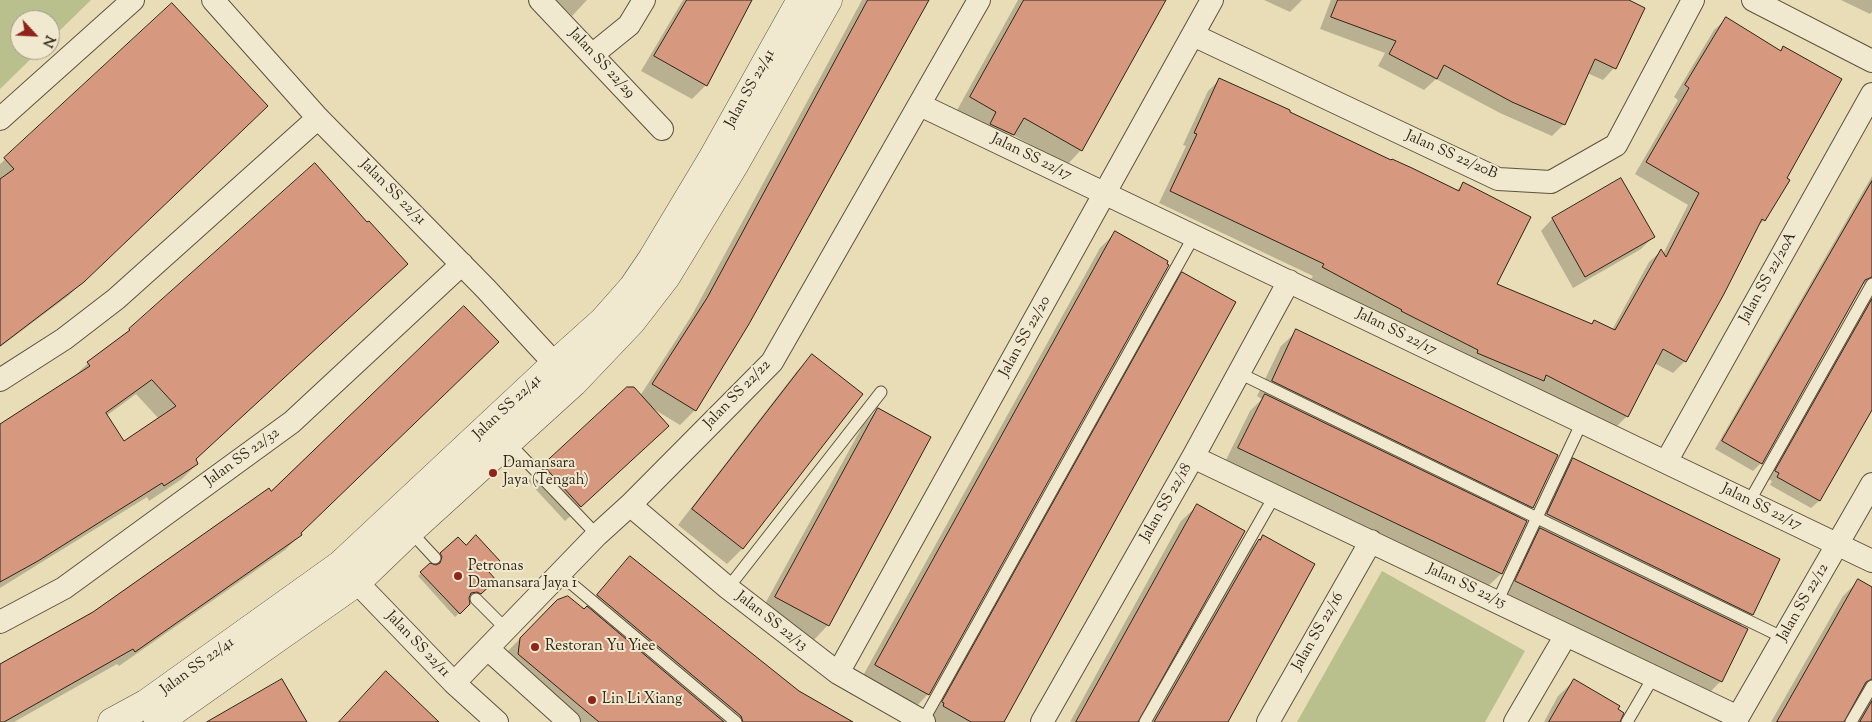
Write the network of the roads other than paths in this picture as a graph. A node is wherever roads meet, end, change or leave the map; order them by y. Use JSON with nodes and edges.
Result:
{"nodes":[{"id":1,"x":133,"y":0,"type":"edge"},
{"id":2,"x":213,"y":0,"type":"edge"},
{"id":3,"x":540,"y":0,"type":"edge"},
{"id":4,"x":644,"y":0,"type":"edge"},
{"id":5,"x":801,"y":0,"type":"edge"},
{"id":6,"x":828,"y":0,"type":"edge"},
{"id":7,"x":979,"y":0,"type":"edge"},
{"id":8,"x":1212,"y":0,"type":"edge"},
{"id":9,"x":1693,"y":0,"type":"edge"},
{"id":10,"x":1753,"y":0,"type":"edge"},
{"id":11,"x":1193,"y":35,"type":"junction"},
{"id":12,"x":592,"y":54,"type":"junction"},
{"id":13,"x":1872,"y":61,"type":"edge"},
{"id":14,"x":1872,"y":94,"type":"edge"},
{"id":15,"x":920,"y":105,"type":"junction"},
{"id":16,"x":0,"y":118,"type":"edge"},
{"id":17,"x":318,"y":118,"type":"junction"},
{"id":18,"x":662,"y":129,"type":"dead end"},
{"id":19,"x":1105,"y":194,"type":"junction"},
{"id":20,"x":1194,"y":236,"type":"junction"},
{"id":21,"x":462,"y":264,"type":"junction"},
{"id":22,"x":1289,"y":282,"type":"junction"},
{"id":23,"x":1872,"y":284,"type":"edge"},
{"id":24,"x":1239,"y":373,"type":"junction"},
{"id":25,"x":564,"y":374,"type":"junction"},
{"id":26,"x":0,"y":380,"type":"edge"},
{"id":27,"x":881,"y":392,"type":"dead end"},
{"id":28,"x":1582,"y":422,"type":"junction"},
{"id":29,"x":508,"y":442,"type":"junction"},
{"id":30,"x":1194,"y":457,"type":"junction"},
{"id":31,"x":1666,"y":462,"type":"junction"},
{"id":32,"x":1872,"y":484,"type":"edge"},
{"id":33,"x":1274,"y":496,"type":"junction"},
{"id":34,"x":1749,"y":502,"type":"junction"},
{"id":35,"x":630,"y":505,"type":"junction"},
{"id":36,"x":1537,"y":518,"type":"junction"},
{"id":37,"x":410,"y":531,"type":"junction"},
{"id":38,"x":597,"y":535,"type":"junction"},
{"id":39,"x":1371,"y":542,"type":"junction"},
{"id":40,"x":1838,"y":544,"type":"junction"},
{"id":41,"x":435,"y":558,"type":"dead end"},
{"id":42,"x":1872,"y":560,"type":"edge"},
{"id":43,"x":348,"y":574,"type":"junction"},
{"id":44,"x":560,"y":574,"type":"junction"},
{"id":45,"x":728,"y":588,"type":"junction"},
{"id":46,"x":476,"y":599,"type":"dead end"},
{"id":47,"x":1497,"y":602,"type":"junction"},
{"id":48,"x":0,"y":622,"type":"edge"},
{"id":49,"x":506,"y":629,"type":"junction"},
{"id":50,"x":1566,"y":635,"type":"junction"},
{"id":51,"x":1784,"y":638,"type":"junction"},
{"id":52,"x":488,"y":649,"type":"junction"},
{"id":53,"x":838,"y":674,"type":"junction"},
{"id":54,"x":1654,"y":676,"type":"junction"},
{"id":55,"x":454,"y":682,"type":"junction"},
{"id":56,"x":1872,"y":686,"type":"edge"},
{"id":57,"x":1737,"y":719,"type":"edge"},
{"id":58,"x":112,"y":722,"type":"edge"},
{"id":59,"x":158,"y":722,"type":"edge"},
{"id":60,"x":497,"y":722,"type":"edge"},
{"id":61,"x":569,"y":722,"type":"edge"},
{"id":62,"x":736,"y":722,"type":"edge"},
{"id":63,"x":923,"y":722,"type":"edge"},
{"id":64,"x":1042,"y":722,"type":"edge"},
{"id":65,"x":1145,"y":722,"type":"edge"},
{"id":66,"x":1268,"y":722,"type":"edge"},
{"id":67,"x":1515,"y":722,"type":"edge"},
{"id":68,"x":1627,"y":722,"type":"edge"},
{"id":69,"x":1851,"y":722,"type":"edge"}],
"edges":[{"from":1,"to":16,"type":"street"},
{"from":2,"to":17,"type":"street","name":"Jalan SS 22/31"},
{"from":3,"to":12,"type":"street","name":"Jalan SS 22/29"},
{"from":4,"to":12,"type":"street"},
{"from":5,"to":25,"type":"street","name":"Jalan SS 22/41"},
{"from":6,"to":25,"type":"street","name":"Jalan SS 22/41"},
{"from":7,"to":15,"type":"street","name":"Jalan SS 22/22"},
{"from":8,"to":11,"type":"street","name":"Jalan SS 22/20"},
{"from":9,"to":11,"type":"street","name":"Jalan SS 22/20B"},
{"from":10,"to":13,"type":"street"},
{"from":11,"to":19,"type":"street","name":"Jalan SS 22/20"},
{"from":12,"to":18,"type":"street","name":"Jalan SS 22/29"},
{"from":14,"to":31,"type":"street","name":"Jalan SS 22/20A"},
{"from":15,"to":19,"type":"street","name":"Jalan SS 22/17"},
{"from":15,"to":35,"type":"street","name":"Jalan SS 22/22"},
{"from":17,"to":21,"type":"street","name":"Jalan SS 22/31"},
{"from":17,"to":26,"type":"street"},
{"from":19,"to":20,"type":"street","name":"Jalan SS 22/17"},
{"from":19,"to":53,"type":"street","name":"Jalan SS 22/20"},
{"from":20,"to":22,"type":"street","name":"Jalan SS 22/17"},
{"from":20,"to":63,"type":"lane"},
{"from":21,"to":25,"type":"street","name":"Jalan SS 22/31"},
{"from":21,"to":48,"type":"street","name":"Jalan SS 22/32"},
{"from":22,"to":24,"type":"street","name":"Jalan SS 22/18"},
{"from":22,"to":28,"type":"street","name":"Jalan SS 22/17"},
{"from":23,"to":34,"type":"lane"},
{"from":24,"to":30,"type":"street","name":"Jalan SS 22/18"},
{"from":24,"to":36,"type":"lane"},
{"from":25,"to":29,"type":"street","name":"Jalan SS 22/41"},
{"from":25,"to":43,"type":"street","name":"Jalan SS 22/41"},
{"from":27,"to":45,"type":"lane"},
{"from":28,"to":31,"type":"street","name":"Jalan SS 22/17"},
{"from":28,"to":36,"type":"lane"},
{"from":29,"to":37,"type":"street","name":"Jalan SS 22/41"},
{"from":29,"to":38,"type":"lane"},
{"from":30,"to":33,"type":"street","name":"Jalan SS 22/15"},
{"from":30,"to":64,"type":"street","name":"Jalan SS 22/18"},
{"from":31,"to":34,"type":"street","name":"Jalan SS 22/17"},
{"from":32,"to":40,"type":"street","name":"Jalan SS 22/12"},
{"from":33,"to":39,"type":"street","name":"Jalan SS 22/15"},
{"from":33,"to":65,"type":"lane"},
{"from":34,"to":40,"type":"street","name":"Jalan SS 22/17"},
{"from":35,"to":38,"type":"street","name":"Jalan SS 22/22"},
{"from":35,"to":45,"type":"street","name":"Jalan SS 22/13"},
{"from":36,"to":47,"type":"lane"},
{"from":36,"to":51,"type":"lane"},
{"from":37,"to":41,"type":"lane"},
{"from":37,"to":43,"type":"street","name":"Jalan SS 22/41"},
{"from":38,"to":44,"type":"street","name":"Jalan SS 22/22"},
{"from":39,"to":47,"type":"street","name":"Jalan SS 22/15"},
{"from":39,"to":66,"type":"street","name":"Jalan SS 22/16"},
{"from":40,"to":42,"type":"street","name":"Jalan SS 22/17"},
{"from":40,"to":51,"type":"street","name":"Jalan SS 22/12"},
{"from":43,"to":55,"type":"street","name":"Jalan SS 22/11"},
{"from":43,"to":58,"type":"street","name":"Jalan SS 22/41"},
{"from":43,"to":59,"type":"street","name":"Jalan SS 22/41"},
{"from":44,"to":49,"type":"street","name":"Jalan SS 22/22"},
{"from":44,"to":62,"type":"lane"},
{"from":45,"to":53,"type":"street","name":"Jalan SS 22/13"},
{"from":46,"to":49,"type":"lane"},
{"from":47,"to":50,"type":"street","name":"Jalan SS 22/15"},
{"from":49,"to":52,"type":"street","name":"Jalan SS 22/22"},
{"from":50,"to":54,"type":"street","name":"Jalan SS 22/15"},
{"from":50,"to":67,"type":"street"},
{"from":51,"to":57,"type":"street","name":"Jalan SS 22/12"},
{"from":52,"to":55,"type":"street","name":"Jalan SS 22/22"},
{"from":52,"to":61,"type":"street"},
{"from":53,"to":63,"type":"street","name":"Jalan SS 22/13"},
{"from":54,"to":57,"type":"street","name":"Jalan SS 22/15"},
{"from":54,"to":68,"type":"lane"},
{"from":55,"to":60,"type":"street","name":"Jalan SS 22/11"},
{"from":56,"to":69,"type":"lane"}]}
